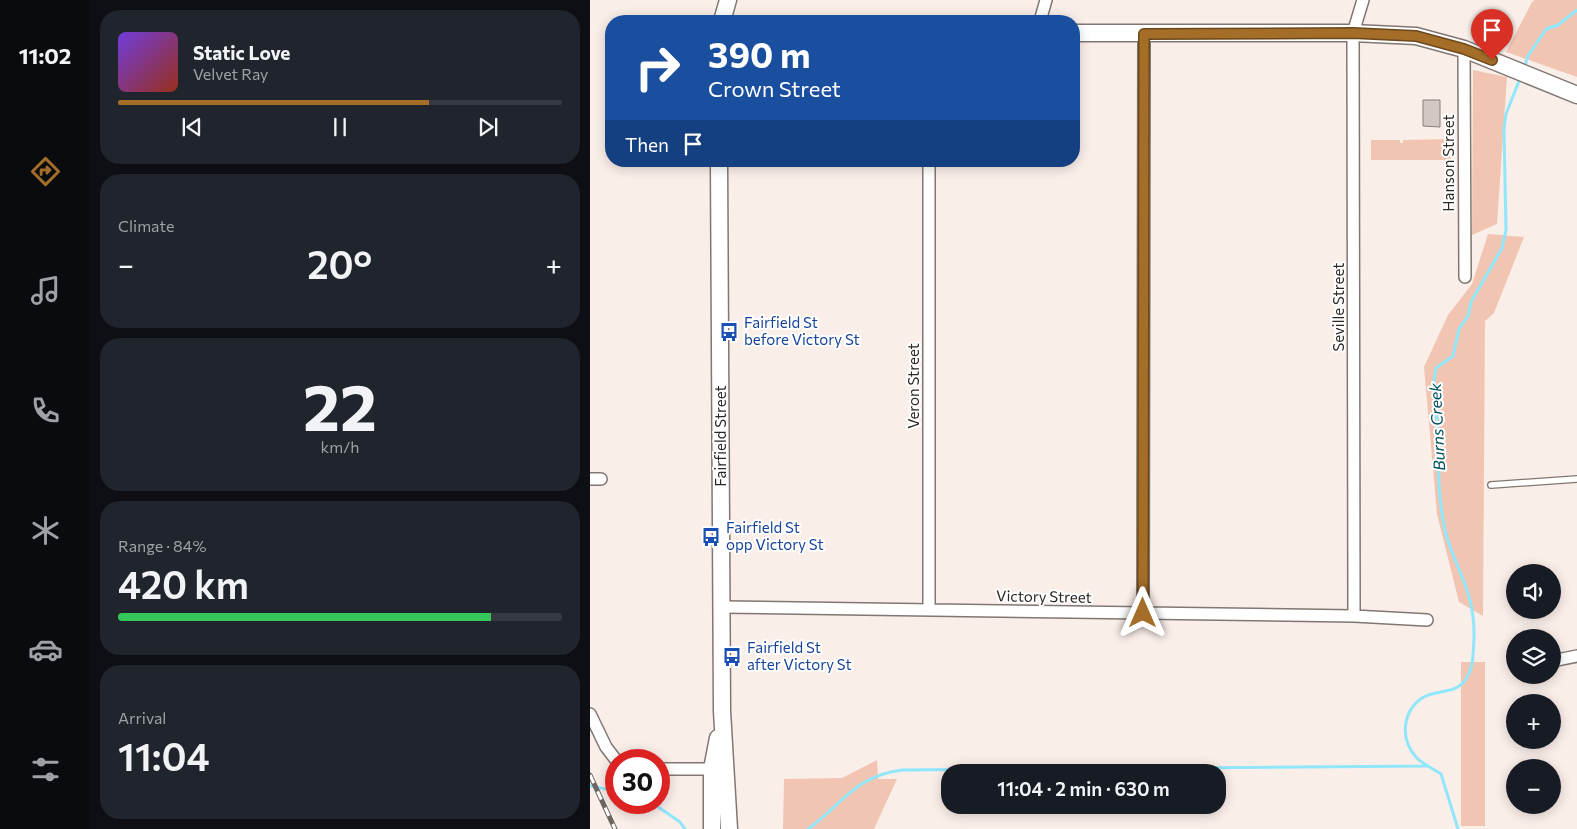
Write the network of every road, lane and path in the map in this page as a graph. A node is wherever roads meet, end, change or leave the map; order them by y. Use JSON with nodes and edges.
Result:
{"nodes":[{"id":1,"x":728,"y":0,"type":"edge"},
{"id":2,"x":1046,"y":0,"type":"edge"},
{"id":3,"x":1363,"y":0,"type":"edge"},
{"id":4,"x":724,"y":15,"type":"edge"},
{"id":5,"x":1042,"y":15,"type":"edge"},
{"id":6,"x":1080,"y":33,"type":"edge"},
{"id":7,"x":1353,"y":33,"type":"junction"},
{"id":8,"x":1144,"y":34,"type":"junction"},
{"id":9,"x":1464,"y":49,"type":"junction"},
{"id":10,"x":1577,"y":95,"type":"edge"},
{"id":11,"x":719,"y":167,"type":"edge"},
{"id":12,"x":929,"y":167,"type":"edge"},
{"id":13,"x":1464,"y":277,"type":"dead end"},
{"id":14,"x":1577,"y":479,"type":"edge"},
{"id":15,"x":1490,"y":485,"type":"dead end"},
{"id":16,"x":722,"y":607,"type":"junction"},
{"id":17,"x":929,"y":610,"type":"junction"},
{"id":18,"x":1143,"y":613,"type":"junction"},
{"id":19,"x":1354,"y":616,"type":"junction"},
{"id":20,"x":1427,"y":620,"type":"dead end"},
{"id":21,"x":1577,"y":656,"type":"edge"},
{"id":22,"x":1561,"y":659,"type":"edge"},
{"id":23,"x":590,"y":714,"type":"edge"},
{"id":24,"x":608,"y":749,"type":"edge"},
{"id":25,"x":719,"y":766,"type":"junction"},
{"id":26,"x":670,"y":768,"type":"edge"},
{"id":27,"x":712,"y":829,"type":"edge"},
{"id":28,"x":722,"y":829,"type":"edge"},
{"id":29,"x":728,"y":829,"type":"edge"}],
"edges":[{"from":1,"to":4,"type":"main road"},
{"from":2,"to":5,"type":"street"},
{"from":3,"to":7,"type":"street","name":"Seville Street"},
{"from":6,"to":8,"type":"main road"},
{"from":7,"to":8,"type":"main road"},
{"from":7,"to":9,"type":"main road"},
{"from":7,"to":19,"type":"street","name":"Seville Street"},
{"from":8,"to":18,"type":"street"},
{"from":9,"to":10,"type":"main road"},
{"from":9,"to":13,"type":"street","name":"Hanson Street"},
{"from":11,"to":16,"type":"main road","name":"Fairfield Street"},
{"from":12,"to":17,"type":"street","name":"Veron Street"},
{"from":14,"to":15,"type":"lane"},
{"from":16,"to":17,"type":"street","name":"Victory Street"},
{"from":16,"to":25,"type":"main road","name":"Fairfield Street"},
{"from":17,"to":18,"type":"street","name":"Victory Street"},
{"from":18,"to":19,"type":"street","name":"Victory Street"},
{"from":19,"to":20,"type":"street","name":"Victory Street"},
{"from":21,"to":22,"type":"street"},
{"from":23,"to":24,"type":"street"},
{"from":25,"to":26,"type":"street"},
{"from":25,"to":27,"type":"main road"},
{"from":25,"to":28,"type":"main road"},
{"from":25,"to":29,"type":"main road"}]}
